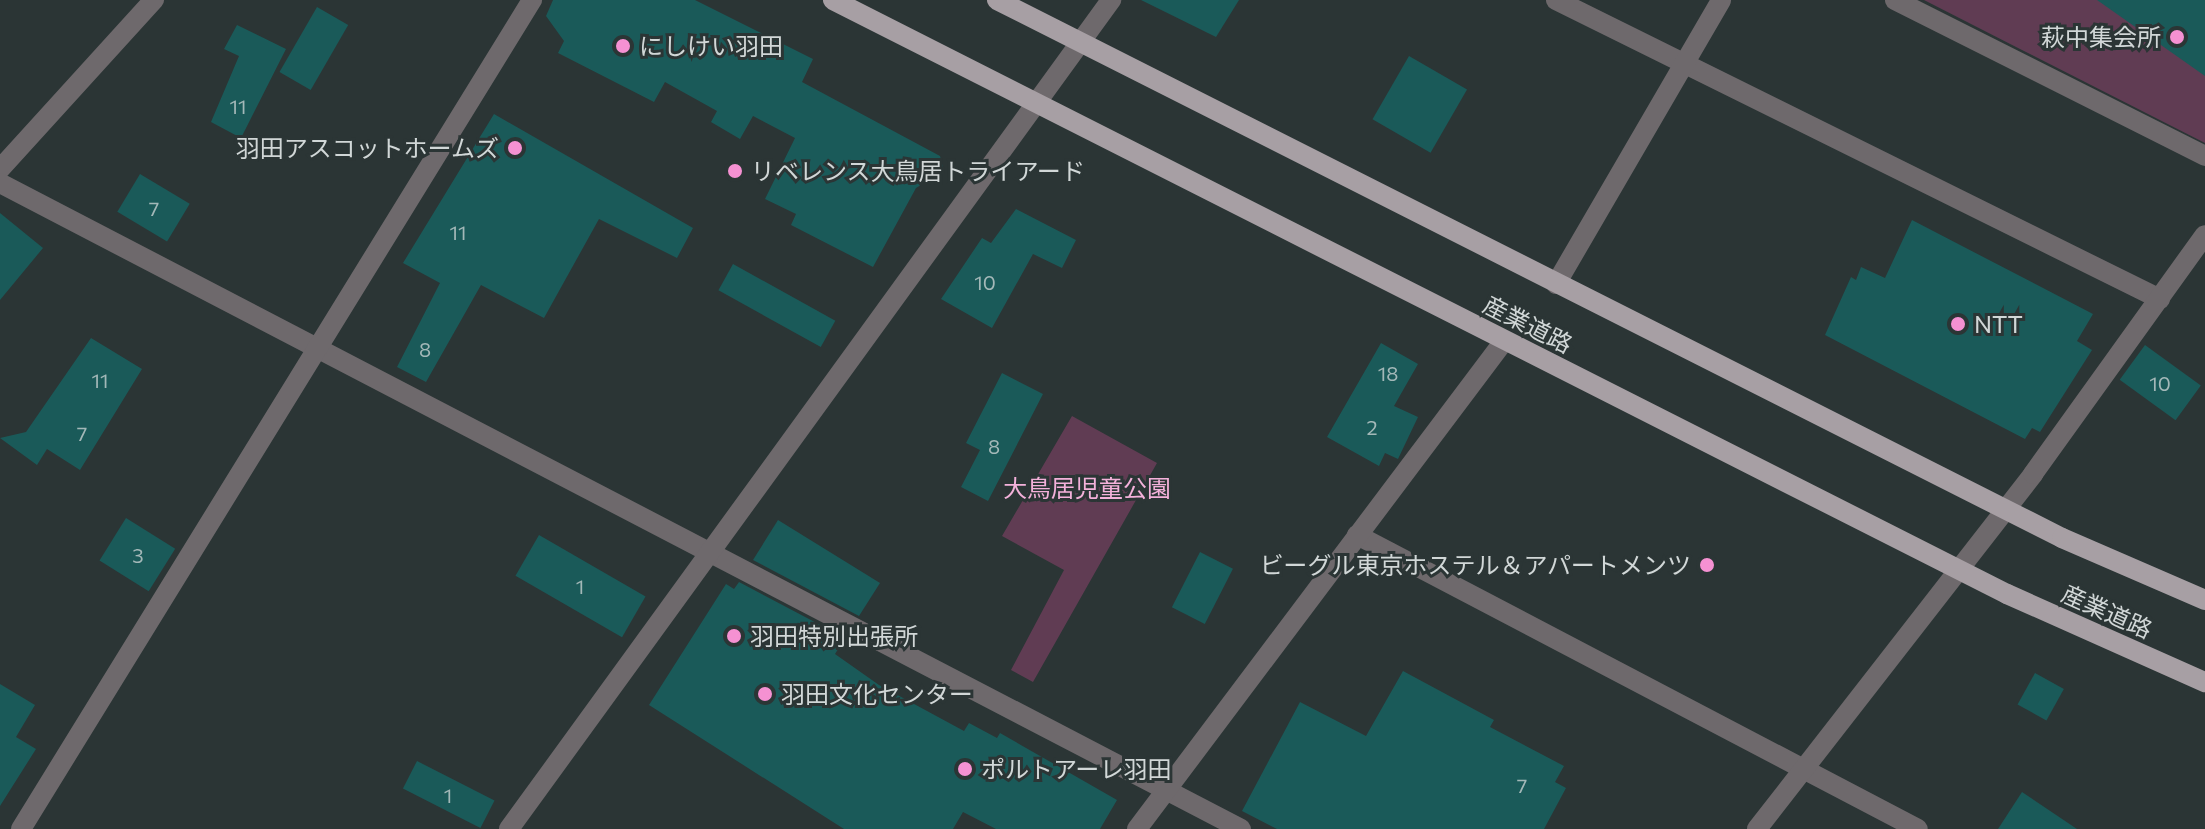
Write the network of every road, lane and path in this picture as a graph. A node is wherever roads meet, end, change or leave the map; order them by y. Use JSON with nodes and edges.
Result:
{"nodes":[{"id":1,"x":154,"y":0,"type":"edge"},
{"id":2,"x":532,"y":0,"type":"edge"},
{"id":3,"x":833,"y":0,"type":"edge"},
{"id":4,"x":997,"y":0,"type":"edge"},
{"id":5,"x":1111,"y":0,"type":"edge"},
{"id":6,"x":1556,"y":0,"type":"edge"},
{"id":7,"x":1721,"y":0,"type":"edge"},
{"id":8,"x":1895,"y":0,"type":"edge"},
{"id":9,"x":1081,"y":42,"type":"junction"},
{"id":10,"x":1684,"y":63,"type":"junction"},
{"id":11,"x":1037,"y":103,"type":"junction"},
{"id":12,"x":2205,"y":156,"type":"edge"},
{"id":13,"x":0,"y":169,"type":"edge"},
{"id":14,"x":0,"y":183,"type":"edge"},
{"id":15,"x":2205,"y":235,"type":"edge"},
{"id":16,"x":1556,"y":284,"type":"junction"},
{"id":17,"x":2160,"y":299,"type":"junction"},
{"id":18,"x":1504,"y":341,"type":"junction"},
{"id":19,"x":317,"y":347,"type":"junction"},
{"id":20,"x":2006,"y":508,"type":"junction"},
{"id":21,"x":1357,"y":535,"type":"junction"},
{"id":22,"x":710,"y":554,"type":"junction"},
{"id":23,"x":1955,"y":566,"type":"junction"},
{"id":24,"x":2205,"y":600,"type":"edge"},
{"id":25,"x":2205,"y":682,"type":"edge"},
{"id":26,"x":1801,"y":767,"type":"junction"},
{"id":27,"x":1165,"y":791,"type":"junction"},
{"id":28,"x":21,"y":829,"type":"edge"},
{"id":29,"x":509,"y":829,"type":"edge"},
{"id":30,"x":1137,"y":829,"type":"edge"},
{"id":31,"x":1241,"y":829,"type":"edge"},
{"id":32,"x":1757,"y":829,"type":"edge"},
{"id":33,"x":1918,"y":829,"type":"edge"}],
"edges":[{"from":1,"to":13,"type":"street"},
{"from":2,"to":19,"type":"street"},
{"from":3,"to":11,"type":"main road","name":"産業道路"},
{"from":4,"to":9,"type":"main road","name":"産業道路"},
{"from":5,"to":9,"type":"street"},
{"from":6,"to":10,"type":"street"},
{"from":7,"to":10,"type":"street"},
{"from":8,"to":12,"type":"street"},
{"from":9,"to":11,"type":"street"},
{"from":9,"to":16,"type":"main road","name":"産業道路"},
{"from":10,"to":16,"type":"street"},
{"from":10,"to":17,"type":"street"},
{"from":11,"to":18,"type":"main road","name":"産業道路"},
{"from":11,"to":22,"type":"street"},
{"from":14,"to":19,"type":"street"},
{"from":15,"to":17,"type":"street"},
{"from":16,"to":20,"type":"main road","name":"産業道路"},
{"from":17,"to":20,"type":"street"},
{"from":18,"to":21,"type":"street"},
{"from":18,"to":23,"type":"main road","name":"産業道路"},
{"from":19,"to":22,"type":"street"},
{"from":19,"to":28,"type":"street"},
{"from":20,"to":23,"type":"street"},
{"from":20,"to":24,"type":"main road","name":"産業道路"},
{"from":21,"to":26,"type":"street"},
{"from":21,"to":27,"type":"street"},
{"from":22,"to":27,"type":"street"},
{"from":22,"to":29,"type":"street"},
{"from":23,"to":25,"type":"main road","name":"産業道路"},
{"from":23,"to":26,"type":"street"},
{"from":26,"to":32,"type":"street"},
{"from":26,"to":33,"type":"street"},
{"from":27,"to":30,"type":"street"},
{"from":27,"to":31,"type":"street"}]}
